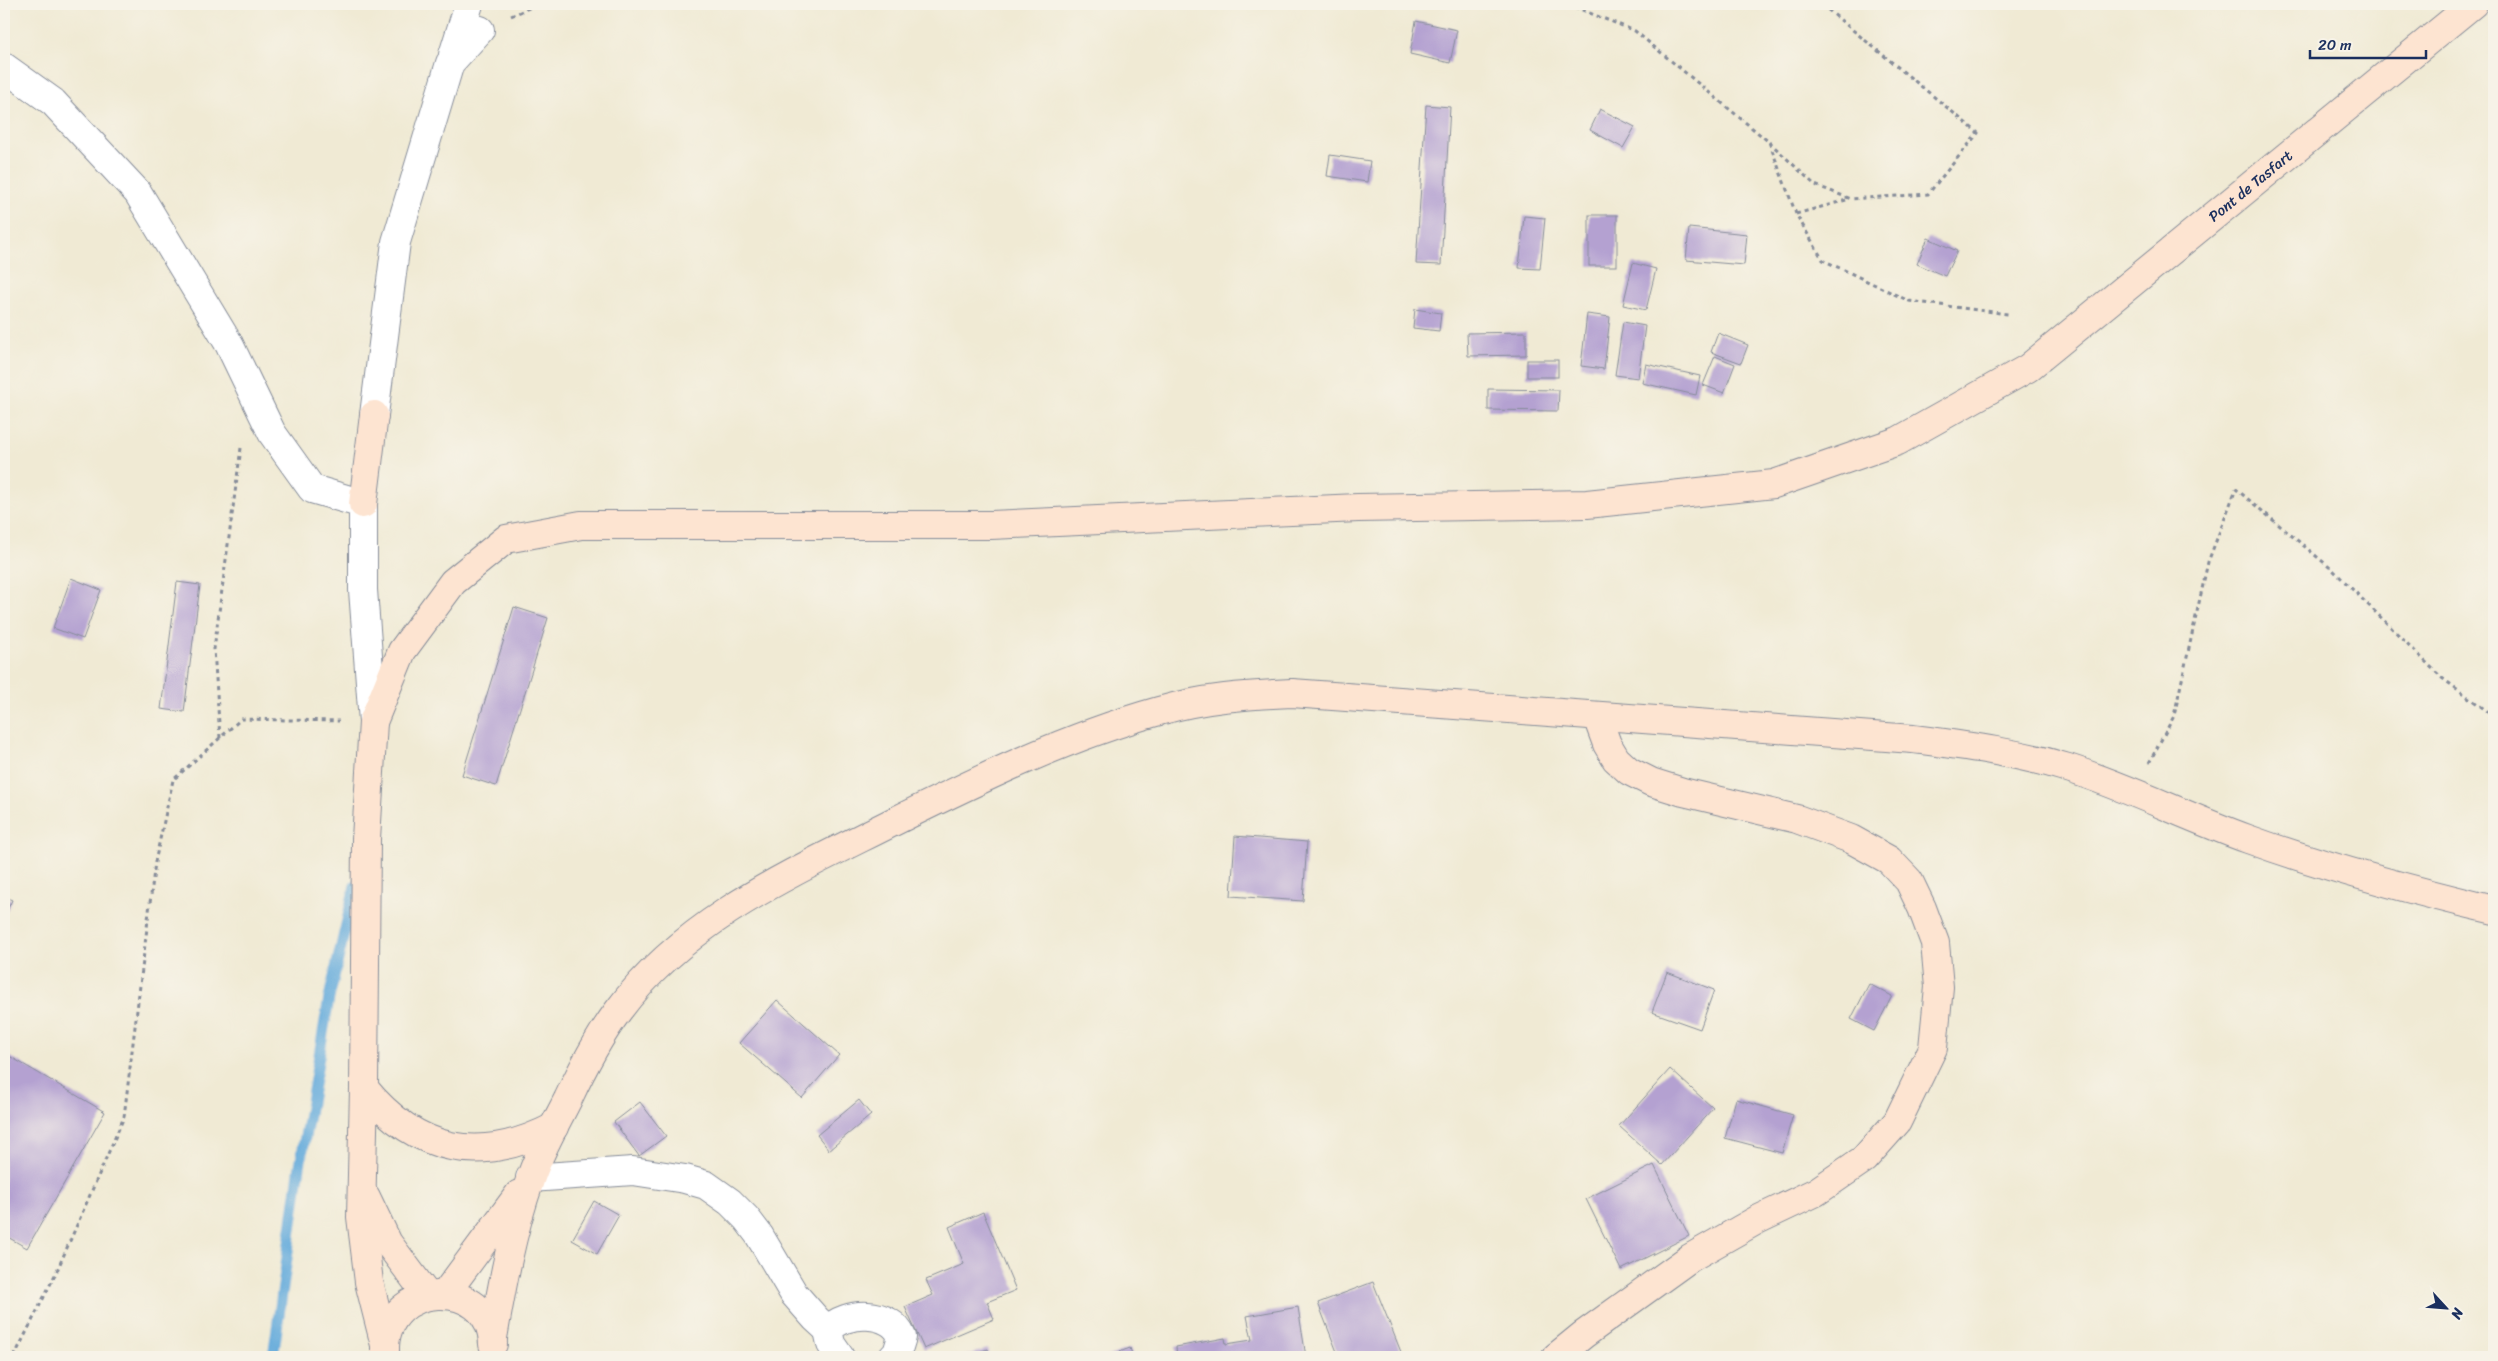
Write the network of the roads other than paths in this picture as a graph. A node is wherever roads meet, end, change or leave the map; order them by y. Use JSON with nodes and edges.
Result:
{"nodes":[{"id":1,"x":469,"y":4,"type":"edge"},
{"id":2,"x":2473,"y":4,"type":"edge"},
{"id":3,"x":480,"y":30,"type":"dead end"},
{"id":4,"x":450,"y":63,"type":"junction"},
{"id":5,"x":4,"y":67,"type":"edge"},
{"id":6,"x":363,"y":504,"type":"junction"},
{"id":7,"x":1597,"y":717,"type":"junction"},
{"id":8,"x":373,"y":722,"type":"junction"},
{"id":9,"x":2494,"y":910,"type":"edge"},
{"id":10,"x":364,"y":1088,"type":"junction"},
{"id":11,"x":554,"y":1127,"type":"junction"},
{"id":12,"x":530,"y":1178,"type":"junction"},
{"id":13,"x":360,"y":1185,"type":"junction"},
{"id":14,"x":436,"y":1294,"type":"junction"},
{"id":15,"x":828,"y":1330,"type":"junction"},
{"id":16,"x":493,"y":1348,"type":"edge"},
{"id":17,"x":385,"y":1351,"type":"edge"},
{"id":18,"x":840,"y":1357,"type":"edge"},
{"id":19,"x":894,"y":1357,"type":"edge"},
{"id":20,"x":1556,"y":1357,"type":"edge"}],
"edges":[{"from":1,"to":4,"type":"street"},
{"from":2,"to":8,"type":"street","name":"Pont de Tasfart"},
{"from":3,"to":4,"type":"street"},
{"from":4,"to":6,"type":"street"},
{"from":5,"to":6,"type":"street"},
{"from":6,"to":8,"type":"street"},
{"from":7,"to":9,"type":"street"},
{"from":7,"to":11,"type":"street"},
{"from":7,"to":20,"type":"street"},
{"from":8,"to":10,"type":"street","name":"Pont de Tasfart"},
{"from":10,"to":11,"type":"street"},
{"from":10,"to":13,"type":"street","name":"Pont de Tasfart"},
{"from":11,"to":12,"type":"street"},
{"from":12,"to":14,"type":"street"},
{"from":12,"to":15,"type":"street"},
{"from":12,"to":16,"type":"street"},
{"from":13,"to":14,"type":"street"},
{"from":13,"to":17,"type":"street","name":"Pont de Tasfart"},
{"from":14,"to":16,"type":"street"},
{"from":14,"to":17,"type":"street"},
{"from":15,"to":18,"type":"street"},
{"from":15,"to":19,"type":"street"}]}
